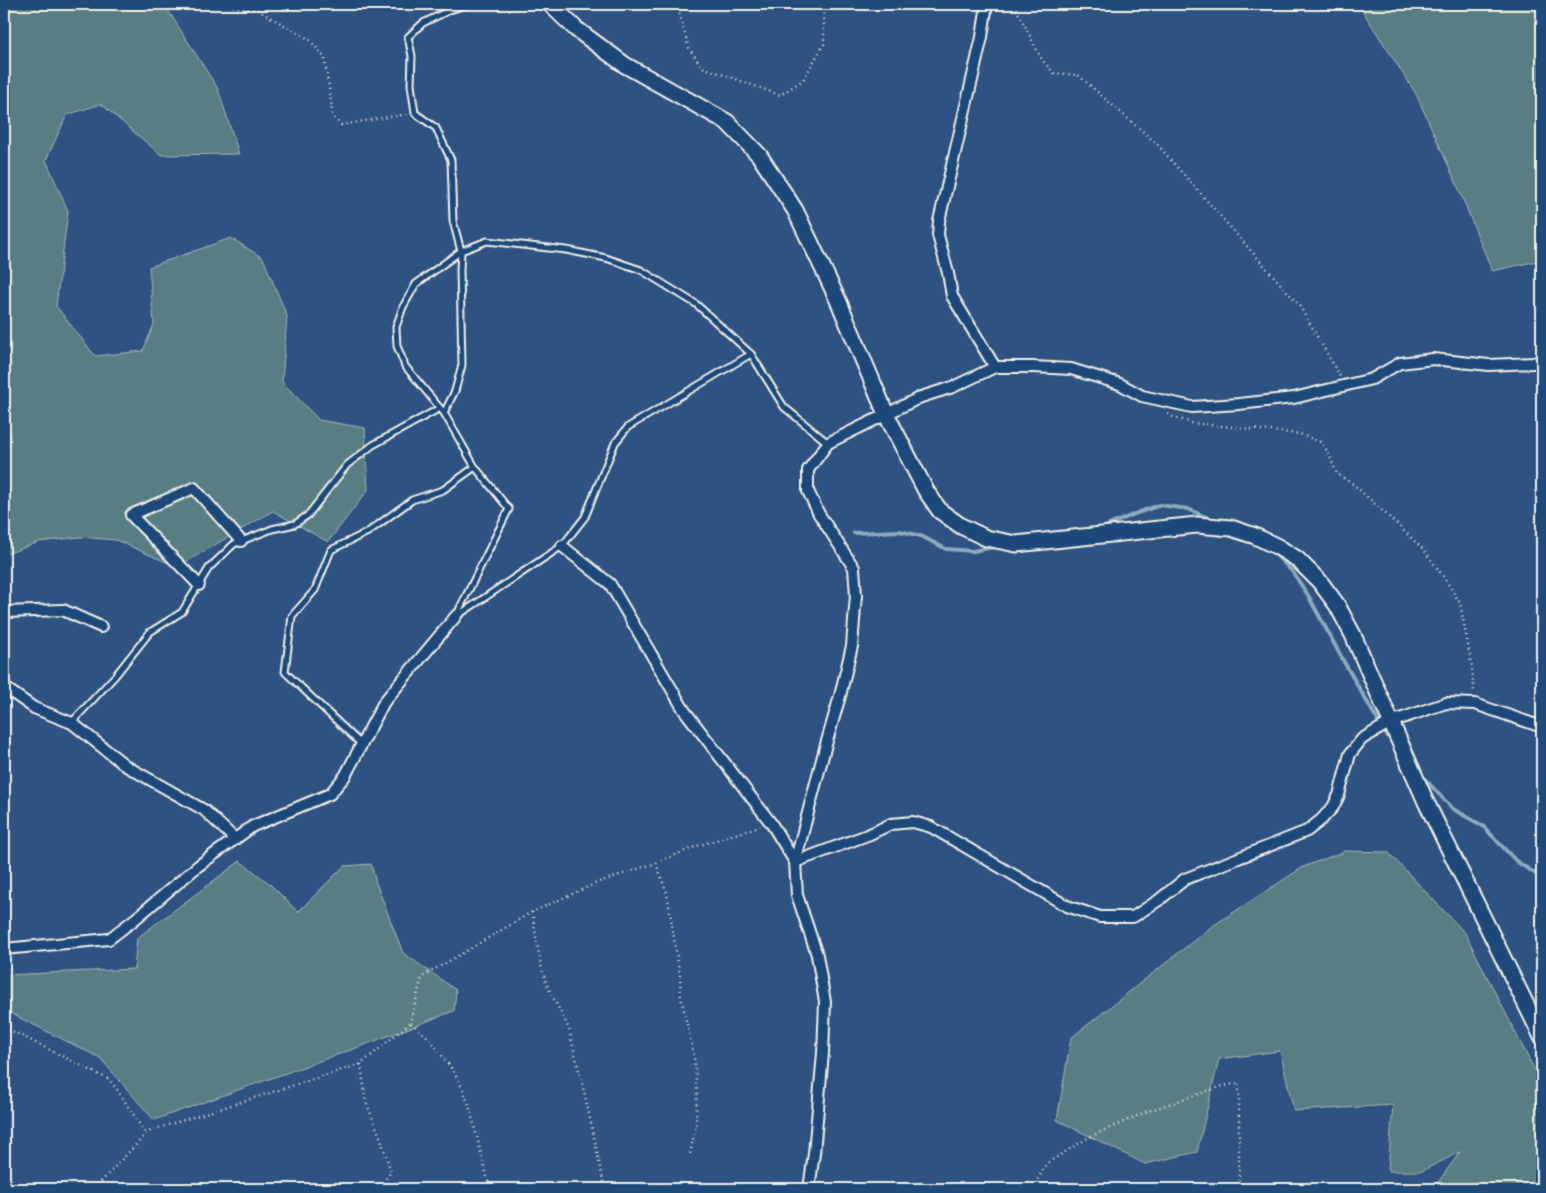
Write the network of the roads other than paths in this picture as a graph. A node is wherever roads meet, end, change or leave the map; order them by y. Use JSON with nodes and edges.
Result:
{"nodes":[{"id":1,"x":468,"y":4,"type":"edge"},
{"id":2,"x":550,"y":4,"type":"edge"},
{"id":3,"x":988,"y":4,"type":"edge"},
{"id":4,"x":461,"y":251,"type":"junction"},
{"id":5,"x":751,"y":354,"type":"junction"},
{"id":6,"x":1542,"y":361,"type":"edge"},
{"id":7,"x":995,"y":367,"type":"junction"},
{"id":8,"x":440,"y":408,"type":"junction"},
{"id":9,"x":444,"y":413,"type":"junction"},
{"id":10,"x":886,"y":414,"type":"junction"},
{"id":11,"x":828,"y":443,"type":"junction"},
{"id":12,"x":474,"y":467,"type":"junction"},
{"id":13,"x":241,"y":542,"type":"junction"},
{"id":14,"x":562,"y":546,"type":"junction"},
{"id":15,"x":199,"y":585,"type":"junction"},
{"id":16,"x":4,"y":612,"type":"edge"},
{"id":17,"x":456,"y":616,"type":"junction"},
{"id":18,"x":101,"y":627,"type":"dead end"},
{"id":19,"x":4,"y":686,"type":"edge"},
{"id":20,"x":1391,"y":722,"type":"junction"},
{"id":21,"x":72,"y":723,"type":"junction"},
{"id":22,"x":1542,"y":727,"type":"edge"},
{"id":23,"x":362,"y":745,"type":"junction"},
{"id":24,"x":235,"y":839,"type":"junction"},
{"id":25,"x":795,"y":862,"type":"junction"},
{"id":26,"x":4,"y":949,"type":"edge"},
{"id":27,"x":1542,"y":1037,"type":"edge"},
{"id":28,"x":808,"y":1189,"type":"edge"}],
"edges":[{"from":1,"to":4,"type":"lane"},
{"from":2,"to":10,"type":"street"},
{"from":3,"to":7,"type":"street"},
{"from":4,"to":5,"type":"lane"},
{"from":4,"to":8,"type":"lane"},
{"from":4,"to":9,"type":"lane"},
{"from":5,"to":11,"type":"lane"},
{"from":5,"to":14,"type":"lane"},
{"from":6,"to":7,"type":"street"},
{"from":7,"to":10,"type":"street"},
{"from":8,"to":9,"type":"lane"},
{"from":8,"to":13,"type":"lane"},
{"from":9,"to":12,"type":"lane"},
{"from":10,"to":11,"type":"street"},
{"from":10,"to":20,"type":"street"},
{"from":11,"to":25,"type":"street"},
{"from":12,"to":17,"type":"lane"},
{"from":12,"to":23,"type":"lane"},
{"from":13,"to":15,"type":"lane"},
{"from":13,"to":15,"type":"street"},
{"from":14,"to":17,"type":"lane"},
{"from":14,"to":25,"type":"street"},
{"from":15,"to":21,"type":"lane"},
{"from":16,"to":18,"type":"street"},
{"from":17,"to":23,"type":"street"},
{"from":19,"to":21,"type":"street"},
{"from":20,"to":22,"type":"street"},
{"from":20,"to":25,"type":"street"},
{"from":20,"to":27,"type":"street"},
{"from":21,"to":24,"type":"street"},
{"from":23,"to":24,"type":"street"},
{"from":24,"to":26,"type":"street"},
{"from":25,"to":28,"type":"street"}]}
